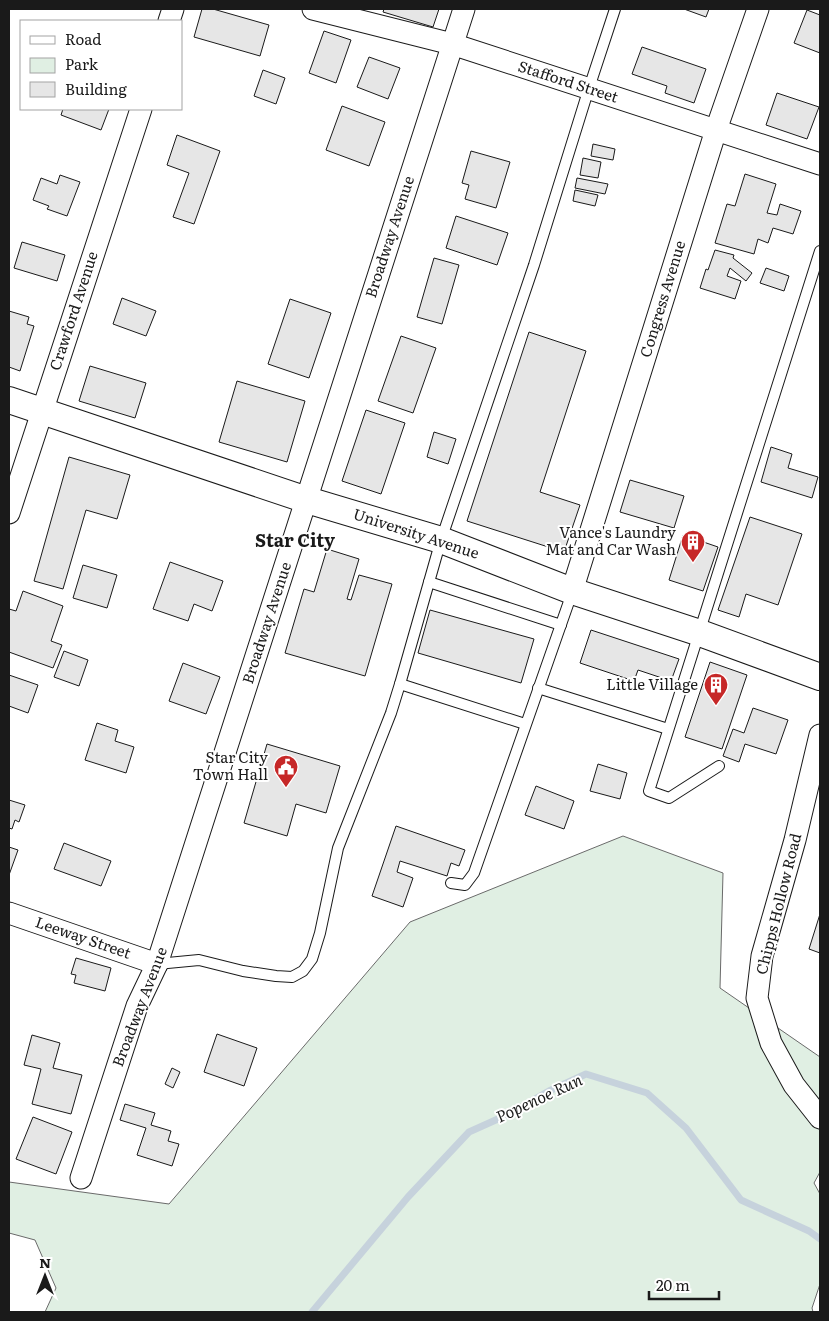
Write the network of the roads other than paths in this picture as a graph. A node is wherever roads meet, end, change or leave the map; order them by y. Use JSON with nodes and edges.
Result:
{"nodes":[{"id":1,"x":314,"y":9,"type":"edge"},
{"id":2,"x":464,"y":9,"type":"edge"},
{"id":3,"x":615,"y":9,"type":"edge"},
{"id":4,"x":758,"y":9,"type":"edge"},
{"id":5,"x":452,"y":44,"type":"junction"},
{"id":6,"x":589,"y":88,"type":"junction"},
{"id":7,"x":141,"y":110,"type":"edge"},
{"id":8,"x":716,"y":130,"type":"junction"},
{"id":9,"x":820,"y":164,"type":"edge"},
{"id":10,"x":820,"y":252,"type":"edge"},
{"id":11,"x":9,"y":400,"type":"edge"},
{"id":12,"x":41,"y":411,"type":"junction"},
{"id":13,"x":307,"y":500,"type":"junction"},
{"id":14,"x":9,"y":513,"type":"edge"},
{"id":15,"x":441,"y":540,"type":"junction"},
{"id":16,"x":429,"y":582,"type":"junction"},
{"id":17,"x":572,"y":591,"type":"junction"},
{"id":18,"x":561,"y":624,"type":"junction"},
{"id":19,"x":700,"y":633,"type":"junction"},
{"id":20,"x":820,"y":677,"type":"edge"},
{"id":21,"x":400,"y":684,"type":"junction"},
{"id":22,"x":538,"y":688,"type":"junction"},
{"id":23,"x":525,"y":724,"type":"junction"},
{"id":24,"x":668,"y":729,"type":"junction"},
{"id":25,"x":820,"y":735,"type":"edge"},
{"id":26,"x":719,"y":766,"type":"dead end"},
{"id":27,"x":451,"y":883,"type":"dead end"},
{"id":28,"x":9,"y":913,"type":"edge"},
{"id":29,"x":157,"y":964,"type":"junction"},
{"id":30,"x":820,"y":1118,"type":"edge"},
{"id":31,"x":80,"y":1178,"type":"dead end"}],
"edges":[{"from":1,"to":5,"type":"street","name":"Stafford Street"},
{"from":2,"to":5,"type":"street","name":"Broadway Avenue"},
{"from":3,"to":6,"type":"lane"},
{"from":4,"to":8,"type":"street","name":"Congress Avenue"},
{"from":5,"to":6,"type":"street","name":"Stafford Street"},
{"from":5,"to":13,"type":"street","name":"Broadway Avenue"},
{"from":6,"to":8,"type":"street","name":"Stafford Street"},
{"from":6,"to":15,"type":"lane"},
{"from":7,"to":12,"type":"street","name":"Crawford Avenue"},
{"from":8,"to":9,"type":"street","name":"Stafford Street"},
{"from":8,"to":17,"type":"street","name":"Congress Avenue"},
{"from":10,"to":19,"type":"lane"},
{"from":11,"to":12,"type":"street","name":"University Avenue"},
{"from":12,"to":13,"type":"street","name":"University Avenue"},
{"from":12,"to":14,"type":"street","name":"Crawford Avenue"},
{"from":13,"to":15,"type":"street","name":"University Avenue"},
{"from":13,"to":29,"type":"street","name":"Broadway Avenue"},
{"from":15,"to":16,"type":"lane"},
{"from":15,"to":17,"type":"street","name":"University Avenue"},
{"from":16,"to":18,"type":"lane"},
{"from":16,"to":21,"type":"lane"},
{"from":17,"to":18,"type":"lane"},
{"from":17,"to":19,"type":"street","name":"University Avenue"},
{"from":18,"to":22,"type":"lane"},
{"from":19,"to":20,"type":"street","name":"University Avenue"},
{"from":19,"to":24,"type":"lane"},
{"from":21,"to":23,"type":"lane"},
{"from":21,"to":29,"type":"lane"},
{"from":22,"to":23,"type":"lane"},
{"from":22,"to":24,"type":"lane"},
{"from":23,"to":27,"type":"lane"},
{"from":24,"to":26,"type":"lane"},
{"from":25,"to":30,"type":"street","name":"Chipps Hollow Road"},
{"from":28,"to":29,"type":"street","name":"Leeway Street"},
{"from":29,"to":31,"type":"street","name":"Broadway Avenue"}]}
